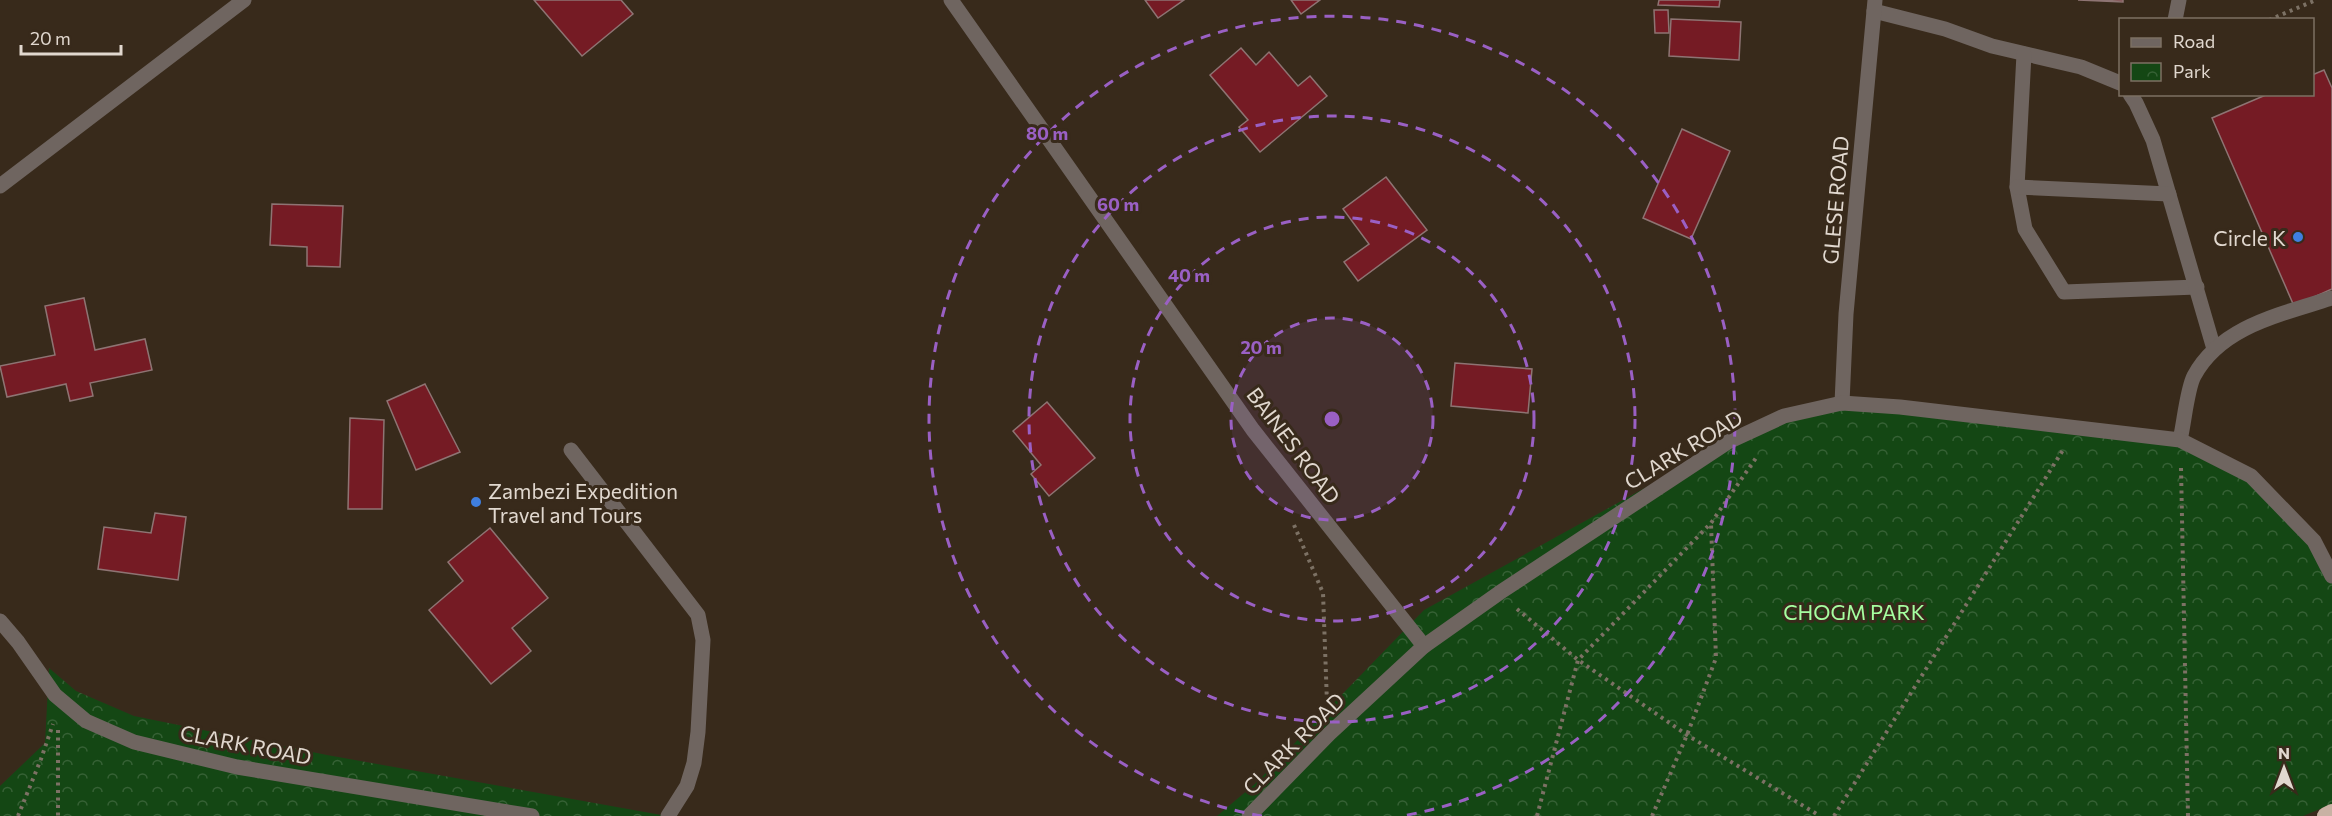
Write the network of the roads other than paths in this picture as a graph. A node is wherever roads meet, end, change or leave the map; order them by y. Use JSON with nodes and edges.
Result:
{"nodes":[{"id":1,"x":244,"y":0,"type":"edge"},
{"id":2,"x":951,"y":0,"type":"edge"},
{"id":3,"x":2179,"y":0,"type":"edge"},
{"id":4,"x":1874,"y":6,"type":"edge"},
{"id":5,"x":2175,"y":18,"type":"edge"},
{"id":6,"x":2024,"y":54,"type":"junction"},
{"id":7,"x":2117,"y":76,"type":"edge"},
{"id":8,"x":2131,"y":96,"type":"edge"},
{"id":9,"x":0,"y":186,"type":"edge"},
{"id":10,"x":2017,"y":187,"type":"junction"},
{"id":11,"x":2169,"y":194,"type":"junction"},
{"id":12,"x":2197,"y":287,"type":"junction"},
{"id":13,"x":2332,"y":298,"type":"edge"},
{"id":14,"x":2214,"y":349,"type":"junction"},
{"id":15,"x":1842,"y":403,"type":"junction"},
{"id":16,"x":2180,"y":440,"type":"junction"},
{"id":17,"x":571,"y":450,"type":"dead end"},
{"id":18,"x":2332,"y":576,"type":"edge"},
{"id":19,"x":0,"y":621,"type":"edge"},
{"id":20,"x":1424,"y":646,"type":"junction"},
{"id":21,"x":2332,"y":813,"type":"edge"},
{"id":22,"x":532,"y":816,"type":"edge"},
{"id":23,"x":668,"y":816,"type":"edge"},
{"id":24,"x":1249,"y":816,"type":"edge"},
{"id":25,"x":2326,"y":816,"type":"edge"}],
"edges":[{"from":1,"to":9,"type":"street"},
{"from":2,"to":20,"type":"street","name":"BAINES ROAD"},
{"from":3,"to":5,"type":"street"},
{"from":4,"to":6,"type":"street"},
{"from":4,"to":15,"type":"street","name":"GLESE ROAD"},
{"from":6,"to":7,"type":"street"},
{"from":6,"to":10,"type":"street"},
{"from":8,"to":11,"type":"street"},
{"from":10,"to":11,"type":"street"},
{"from":10,"to":12,"type":"street"},
{"from":11,"to":12,"type":"street"},
{"from":12,"to":14,"type":"street"},
{"from":13,"to":14,"type":"street"},
{"from":14,"to":16,"type":"street"},
{"from":15,"to":16,"type":"street","name":"CLARK ROAD"},
{"from":15,"to":20,"type":"street","name":"CLARK ROAD"},
{"from":16,"to":18,"type":"street","name":"CLARK ROAD"},
{"from":17,"to":23,"type":"street"},
{"from":19,"to":22,"type":"street","name":"CLARK ROAD"},
{"from":20,"to":24,"type":"street","name":"CLARK ROAD"},
{"from":21,"to":25,"type":"highway"}]}
